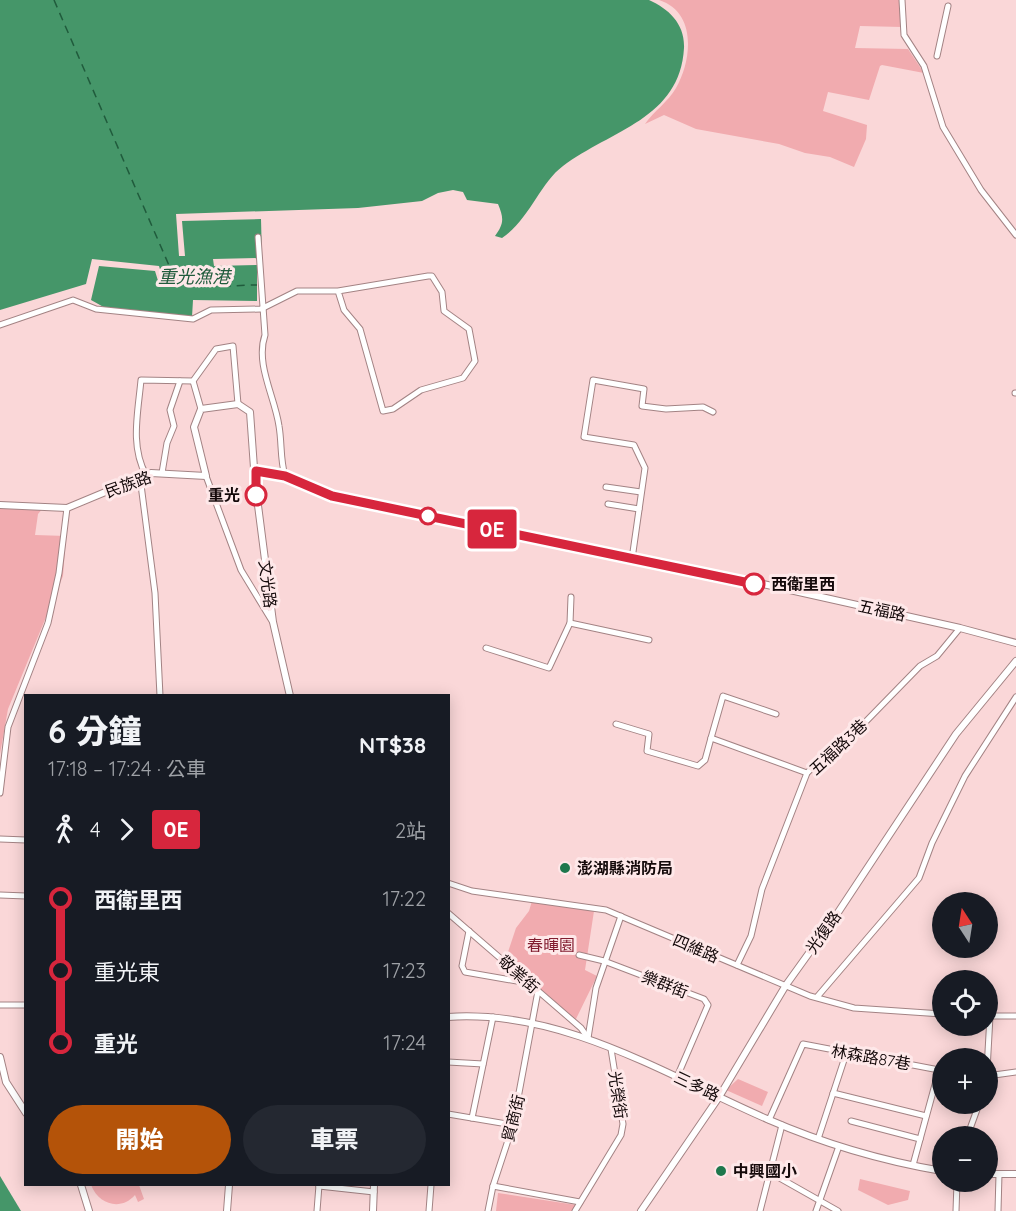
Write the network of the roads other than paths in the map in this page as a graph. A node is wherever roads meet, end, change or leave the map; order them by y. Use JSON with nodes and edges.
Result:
{"nodes":[{"id":1,"x":902,"y":0,"type":"edge"},
{"id":2,"x":948,"y":6,"type":"dead end"},
{"id":3,"x":937,"y":56,"type":"dead end"},
{"id":4,"x":1016,"y":235,"type":"edge"},
{"id":5,"x":258,"y":237,"type":"dead end"},
{"id":6,"x":338,"y":291,"type":"junction"},
{"id":7,"x":261,"y":309,"type":"junction"},
{"id":8,"x":0,"y":325,"type":"edge"},
{"id":9,"x":180,"y":381,"type":"junction"},
{"id":10,"x":193,"y":381,"type":"junction"},
{"id":11,"x":237,"y":404,"type":"junction"},
{"id":12,"x":201,"y":409,"type":"junction"},
{"id":13,"x":713,"y":412,"type":"dead end"},
{"id":14,"x":256,"y":471,"type":"junction"},
{"id":15,"x":162,"y":473,"type":"junction"},
{"id":16,"x":143,"y":476,"type":"junction"},
{"id":17,"x":206,"y":476,"type":"junction"},
{"id":18,"x":285,"y":476,"type":"junction"},
{"id":19,"x":606,"y":487,"type":"dead end"},
{"id":20,"x":641,"y":492,"type":"junction"},
{"id":21,"x":608,"y":504,"type":"dead end"},
{"id":22,"x":0,"y":505,"type":"edge"},
{"id":23,"x":67,"y":508,"type":"junction"},
{"id":24,"x":639,"y":509,"type":"junction"},
{"id":25,"x":632,"y":559,"type":"junction"},
{"id":26,"x":572,"y":597,"type":"dead end"},
{"id":27,"x":273,"y":622,"type":"junction"},
{"id":28,"x":570,"y":623,"type":"junction"},
{"id":29,"x":960,"y":628,"type":"junction"},
{"id":30,"x":649,"y":640,"type":"dead end"},
{"id":31,"x":1016,"y":643,"type":"edge"},
{"id":32,"x":486,"y":648,"type":"dead end"},
{"id":33,"x":1016,"y":661,"type":"edge"},
{"id":34,"x":160,"y":694,"type":"edge"},
{"id":35,"x":290,"y":694,"type":"edge"},
{"id":36,"x":1016,"y":697,"type":"edge"},
{"id":37,"x":776,"y":714,"type":"dead end"},
{"id":38,"x":616,"y":724,"type":"dead end"},
{"id":39,"x":711,"y":738,"type":"junction"},
{"id":40,"x":807,"y":773,"type":"junction"},
{"id":41,"x":0,"y":793,"type":"edge"},
{"id":42,"x":0,"y":839,"type":"edge"},
{"id":43,"x":24,"y":840,"type":"edge"},
{"id":44,"x":450,"y":884,"type":"edge"},
{"id":45,"x":0,"y":895,"type":"edge"},
{"id":46,"x":24,"y":896,"type":"edge"},
{"id":47,"x":450,"y":915,"type":"edge"},
{"id":48,"x":621,"y":916,"type":"junction"},
{"id":49,"x":469,"y":931,"type":"junction"},
{"id":50,"x":579,"y":955,"type":"dead end"},
{"id":51,"x":604,"y":961,"type":"junction"},
{"id":52,"x":738,"y":965,"type":"junction"},
{"id":53,"x":530,"y":983,"type":"junction"},
{"id":54,"x":786,"y":985,"type":"junction"},
{"id":55,"x":538,"y":991,"type":"junction"},
{"id":56,"x":817,"y":998,"type":"junction"},
{"id":57,"x":0,"y":1005,"type":"edge"},
{"id":58,"x":24,"y":1005,"type":"edge"},
{"id":59,"x":932,"y":1013,"type":"edge"},
{"id":60,"x":998,"y":1016,"type":"edge"},
{"id":61,"x":1016,"y":1016,"type":"edge"},
{"id":62,"x":450,"y":1017,"type":"edge"},
{"id":63,"x":493,"y":1017,"type":"junction"},
{"id":64,"x":533,"y":1024,"type":"junction"},
{"id":65,"x":588,"y":1038,"type":"junction"},
{"id":66,"x":611,"y":1049,"type":"junction"},
{"id":67,"x":846,"y":1054,"type":"junction"},
{"id":68,"x":0,"y":1057,"type":"edge"},
{"id":69,"x":450,"y":1062,"type":"edge"},
{"id":70,"x":483,"y":1064,"type":"junction"},
{"id":71,"x":1016,"y":1072,"type":"edge"},
{"id":72,"x":998,"y":1074,"type":"edge"},
{"id":73,"x":677,"y":1077,"type":"junction"},
{"id":74,"x":833,"y":1093,"type":"junction"},
{"id":75,"x":719,"y":1097,"type":"junction"},
{"id":76,"x":23,"y":1106,"type":"edge"},
{"id":77,"x":450,"y":1114,"type":"edge"},
{"id":78,"x":926,"y":1116,"type":"junction"},
{"id":79,"x":472,"y":1118,"type":"junction"},
{"id":80,"x":769,"y":1120,"type":"junction"},
{"id":81,"x":850,"y":1121,"type":"dead end"},
{"id":82,"x":513,"y":1125,"type":"junction"},
{"id":83,"x":782,"y":1125,"type":"junction"},
{"id":84,"x":818,"y":1139,"type":"junction"},
{"id":85,"x":920,"y":1139,"type":"junction"},
{"id":86,"x":839,"y":1146,"type":"junction"},
{"id":87,"x":913,"y":1166,"type":"junction"},
{"id":88,"x":932,"y":1169,"type":"edge"},
{"id":89,"x":769,"y":1172,"type":"junction"},
{"id":90,"x":999,"y":1174,"type":"joint"},
{"id":91,"x":1016,"y":1174,"type":"edge"},
{"id":92,"x":493,"y":1185,"type":"junction"},
{"id":93,"x":81,"y":1186,"type":"edge"},
{"id":94,"x":229,"y":1186,"type":"edge"},
{"id":95,"x":319,"y":1186,"type":"edge"},
{"id":96,"x":333,"y":1186,"type":"edge"},
{"id":97,"x":431,"y":1186,"type":"edge"},
{"id":98,"x":374,"y":1189,"type":"edge"},
{"id":99,"x":957,"y":1192,"type":"edge"},
{"id":100,"x":819,"y":1200,"type":"junction"},
{"id":101,"x":580,"y":1202,"type":"junction"},
{"id":102,"x":89,"y":1211,"type":"edge"},
{"id":103,"x":227,"y":1211,"type":"edge"},
{"id":104,"x":316,"y":1211,"type":"edge"},
{"id":105,"x":373,"y":1211,"type":"edge"},
{"id":106,"x":429,"y":1211,"type":"edge"},
{"id":107,"x":488,"y":1211,"type":"edge"},
{"id":108,"x":575,"y":1211,"type":"edge"},
{"id":109,"x":641,"y":1211,"type":"edge"},
{"id":110,"x":760,"y":1211,"type":"edge"},
{"id":111,"x":816,"y":1211,"type":"edge"},
{"id":112,"x":838,"y":1211,"type":"edge"},
{"id":113,"x":956,"y":1211,"type":"edge"},
{"id":114,"x":998,"y":1211,"type":"edge"}],
"edges":[{"from":1,"to":4,"type":"street"},
{"from":2,"to":3,"type":"street"},
{"from":5,"to":7,"type":"street"},
{"from":6,"to":6,"type":"street"},
{"from":6,"to":7,"type":"street"},
{"from":7,"to":8,"type":"street"},
{"from":7,"to":18,"type":"street"},
{"from":9,"to":10,"type":"street"},
{"from":9,"to":15,"type":"street"},
{"from":9,"to":16,"type":"street"},
{"from":10,"to":11,"type":"street"},
{"from":10,"to":12,"type":"street"},
{"from":11,"to":12,"type":"street"},
{"from":11,"to":14,"type":"street","name":"文光路"},
{"from":12,"to":17,"type":"street"},
{"from":13,"to":20,"type":"street"},
{"from":14,"to":18,"type":"street","name":"五福路"},
{"from":14,"to":27,"type":"street","name":"文光路"},
{"from":15,"to":16,"type":"street","name":"民族路"},
{"from":15,"to":17,"type":"street","name":"民族路"},
{"from":16,"to":23,"type":"street","name":"民族路"},
{"from":16,"to":34,"type":"street"},
{"from":17,"to":27,"type":"street"},
{"from":18,"to":25,"type":"street","name":"五福路"},
{"from":19,"to":20,"type":"street"},
{"from":20,"to":24,"type":"street"},
{"from":21,"to":24,"type":"street"},
{"from":22,"to":23,"type":"street","name":"民族路"},
{"from":23,"to":41,"type":"street"},
{"from":24,"to":25,"type":"street"},
{"from":25,"to":29,"type":"street","name":"五福路"},
{"from":26,"to":28,"type":"street"},
{"from":27,"to":35,"type":"street","name":"文光路"},
{"from":28,"to":30,"type":"street"},
{"from":28,"to":32,"type":"street"},
{"from":29,"to":31,"type":"street","name":"五福路"},
{"from":29,"to":40,"type":"street","name":"五福路3巷"},
{"from":33,"to":54,"type":"street","name":"光復路"},
{"from":36,"to":56,"type":"street"},
{"from":37,"to":39,"type":"street"},
{"from":38,"to":39,"type":"street"},
{"from":39,"to":40,"type":"street"},
{"from":40,"to":52,"type":"street","name":"五福路3巷"},
{"from":42,"to":43,"type":"street"},
{"from":44,"to":48,"type":"street","name":"四維路"},
{"from":45,"to":46,"type":"street"},
{"from":47,"to":49,"type":"street","name":"敬業街"},
{"from":48,"to":51,"type":"street"},
{"from":48,"to":52,"type":"street","name":"四維路"},
{"from":49,"to":53,"type":"street","name":"敬業街"},
{"from":49,"to":53,"type":"street"},
{"from":50,"to":51,"type":"street","name":"樂群街"},
{"from":51,"to":65,"type":"street"},
{"from":51,"to":73,"type":"street","name":"樂群街"},
{"from":52,"to":54,"type":"street","name":"四維路"},
{"from":53,"to":55,"type":"street","name":"敬業街"},
{"from":54,"to":56,"type":"street","name":"四維路"},
{"from":54,"to":75,"type":"street","name":"光復路"},
{"from":55,"to":64,"type":"street","name":"貿商街"},
{"from":55,"to":65,"type":"street","name":"敬業街"},
{"from":56,"to":59,"type":"street","name":"四維路"},
{"from":57,"to":58,"type":"street"},
{"from":60,"to":61,"type":"street"},
{"from":62,"to":63,"type":"street","name":"三多路"},
{"from":63,"to":64,"type":"street","name":"三多路"},
{"from":63,"to":70,"type":"street"},
{"from":64,"to":65,"type":"street","name":"三多路"},
{"from":64,"to":82,"type":"street","name":"貿商街"},
{"from":65,"to":66,"type":"street","name":"三多路"},
{"from":66,"to":73,"type":"street","name":"三多路"},
{"from":66,"to":101,"type":"street","name":"光榮街"},
{"from":67,"to":74,"type":"street"},
{"from":67,"to":78,"type":"street","name":"林森路87巷"},
{"from":67,"to":80,"type":"street","name":"林森路87巷"},
{"from":68,"to":76,"type":"street"},
{"from":69,"to":70,"type":"street"},
{"from":70,"to":79,"type":"street"},
{"from":71,"to":72,"type":"street"},
{"from":73,"to":75,"type":"street","name":"三多路"},
{"from":74,"to":78,"type":"street"},
{"from":74,"to":84,"type":"street"},
{"from":75,"to":80,"type":"street","name":"三多路"},
{"from":75,"to":109,"type":"street","name":"光復路"},
{"from":77,"to":79,"type":"street"},
{"from":78,"to":85,"type":"street"},
{"from":79,"to":82,"type":"street"},
{"from":80,"to":83,"type":"street","name":"三多路"},
{"from":81,"to":85,"type":"street"},
{"from":82,"to":92,"type":"street","name":"貿商街"},
{"from":83,"to":84,"type":"street","name":"三多路"},
{"from":83,"to":89,"type":"street"},
{"from":84,"to":86,"type":"street","name":"三多路"},
{"from":85,"to":87,"type":"street"},
{"from":86,"to":87,"type":"street","name":"三多路"},
{"from":86,"to":100,"type":"street"},
{"from":87,"to":88,"type":"street","name":"三多路"},
{"from":89,"to":100,"type":"street"},
{"from":89,"to":110,"type":"street"},
{"from":90,"to":91,"type":"street"},
{"from":90,"to":114,"type":"street"},
{"from":92,"to":101,"type":"street"},
{"from":92,"to":107,"type":"street","name":"貿商街"},
{"from":93,"to":102,"type":"street"},
{"from":94,"to":103,"type":"street"},
{"from":95,"to":104,"type":"street"},
{"from":96,"to":98,"type":"street"},
{"from":97,"to":106,"type":"street"},
{"from":98,"to":105,"type":"street"},
{"from":99,"to":113,"type":"street"},
{"from":100,"to":111,"type":"street"},
{"from":100,"to":112,"type":"street"},
{"from":101,"to":108,"type":"street","name":"光榮街"}]}
